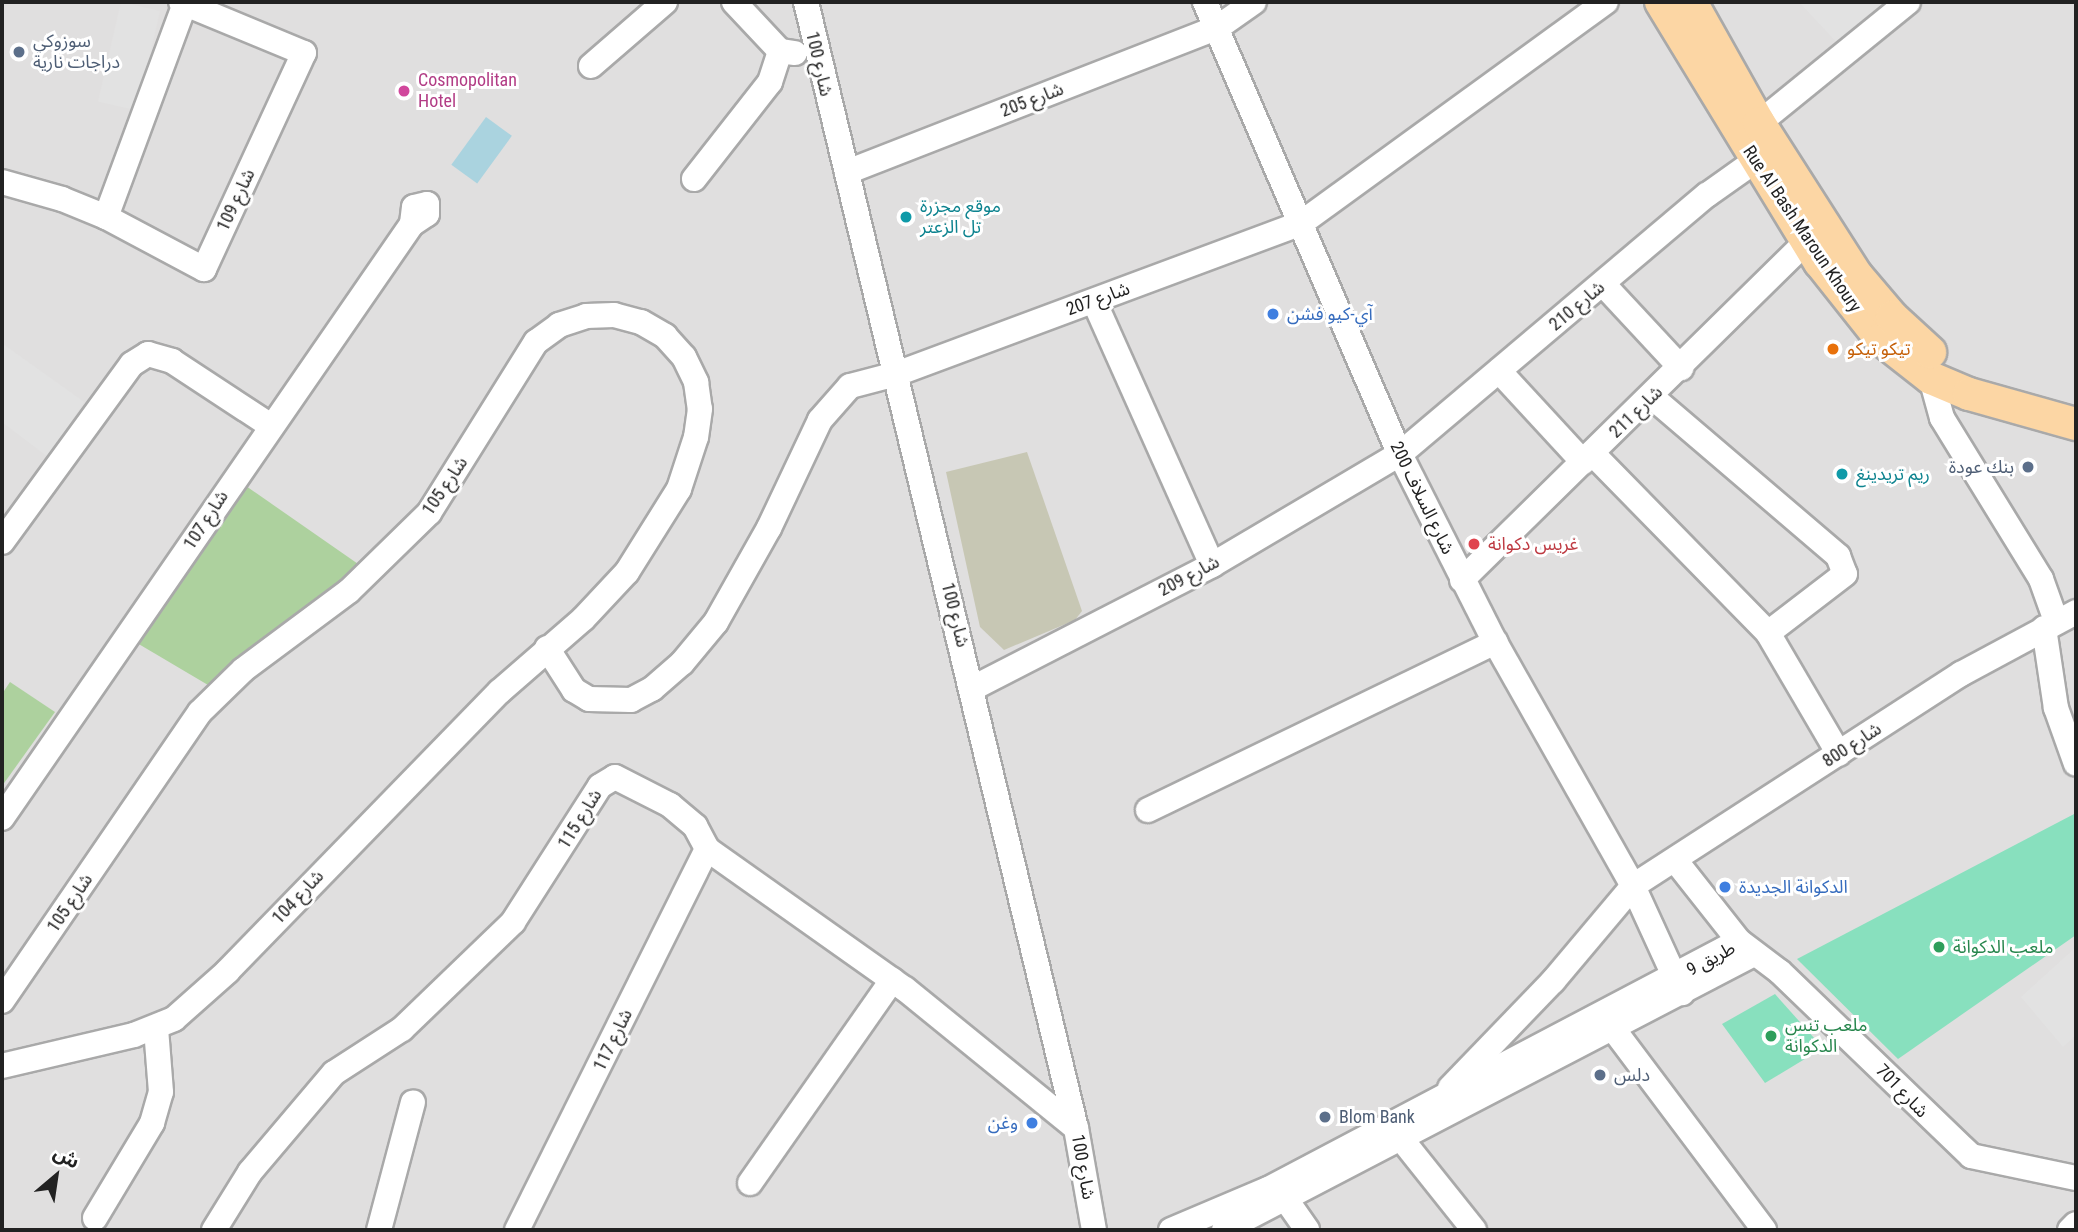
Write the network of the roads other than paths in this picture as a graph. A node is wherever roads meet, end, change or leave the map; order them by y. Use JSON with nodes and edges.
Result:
{"nodes":[{"id":1,"x":183,"y":2,"type":"edge"},
{"id":2,"x":665,"y":2,"type":"edge"},
{"id":3,"x":734,"y":2,"type":"edge"},
{"id":4,"x":806,"y":2,"type":"edge"},
{"id":5,"x":1205,"y":2,"type":"edge"},
{"id":6,"x":1254,"y":2,"type":"edge"},
{"id":7,"x":1606,"y":2,"type":"edge"},
{"id":8,"x":1661,"y":2,"type":"edge"},
{"id":9,"x":1691,"y":2,"type":"edge"},
{"id":10,"x":1908,"y":2,"type":"edge"},
{"id":11,"x":1217,"y":28,"type":"junction"},
{"id":12,"x":780,"y":51,"type":"junction"},
{"id":13,"x":816,"y":55,"type":"junction"},
{"id":14,"x":591,"y":66,"type":"dead end"},
{"id":15,"x":1771,"y":115,"type":"junction"},
{"id":16,"x":1755,"y":161,"type":"junction"},
{"id":17,"x":847,"y":172,"type":"junction"},
{"id":18,"x":694,"y":179,"type":"dead end"},
{"id":19,"x":2,"y":182,"type":"edge"},
{"id":20,"x":106,"y":218,"type":"junction"},
{"id":21,"x":412,"y":223,"type":"dead end"},
{"id":22,"x":1300,"y":224,"type":"junction"},
{"id":23,"x":1807,"y":241,"type":"junction"},
{"id":24,"x":1603,"y":284,"type":"junction"},
{"id":25,"x":1094,"y":301,"type":"junction"},
{"id":26,"x":1681,"y":369,"type":"junction"},
{"id":27,"x":1499,"y":371,"type":"junction"},
{"id":28,"x":896,"y":374,"type":"junction"},
{"id":29,"x":1931,"y":378,"type":"junction"},
{"id":30,"x":1652,"y":397,"type":"junction"},
{"id":31,"x":2076,"y":401,"type":"edge"},
{"id":32,"x":2076,"y":424,"type":"edge"},
{"id":33,"x":271,"y":426,"type":"junction"},
{"id":34,"x":1400,"y":454,"type":"junction"},
{"id":35,"x":1588,"y":458,"type":"junction"},
{"id":36,"x":2,"y":542,"type":"edge"},
{"id":37,"x":1212,"y":565,"type":"junction"},
{"id":38,"x":1462,"y":580,"type":"junction"},
{"id":39,"x":2059,"y":621,"type":"edge"},
{"id":40,"x":1768,"y":633,"type":"junction"},
{"id":41,"x":1495,"y":642,"type":"junction"},
{"id":42,"x":547,"y":648,"type":"junction"},
{"id":43,"x":973,"y":688,"type":"junction"},
{"id":44,"x":1839,"y":754,"type":"junction"},
{"id":45,"x":2076,"y":764,"type":"edge"},
{"id":46,"x":1148,"y":810,"type":"dead end"},
{"id":47,"x":2,"y":818,"type":"edge"},
{"id":48,"x":707,"y":849,"type":"junction"},
{"id":49,"x":1675,"y":860,"type":"junction"},
{"id":50,"x":1633,"y":886,"type":"junction"},
{"id":51,"x":1745,"y":948,"type":"junction"},
{"id":52,"x":892,"y":980,"type":"junction"},
{"id":53,"x":1553,"y":981,"type":"junction"},
{"id":54,"x":1679,"y":985,"type":"junction"},
{"id":55,"x":2,"y":1000,"type":"edge"},
{"id":56,"x":1609,"y":1023,"type":"junction"},
{"id":57,"x":156,"y":1028,"type":"junction"},
{"id":58,"x":2,"y":1066,"type":"edge"},
{"id":59,"x":1483,"y":1078,"type":"junction"},
{"id":60,"x":413,"y":1102,"type":"dead end"},
{"id":61,"x":1436,"y":1103,"type":"junction"},
{"id":62,"x":1076,"y":1128,"type":"junction"},
{"id":63,"x":1403,"y":1141,"type":"junction"},
{"id":64,"x":2076,"y":1178,"type":"edge"},
{"id":65,"x":750,"y":1183,"type":"dead end"},
{"id":66,"x":1287,"y":1201,"type":"junction"},
{"id":67,"x":95,"y":1218,"type":"dead end"},
{"id":68,"x":2076,"y":1224,"type":"edge"},
{"id":69,"x":214,"y":1230,"type":"edge"},
{"id":70,"x":379,"y":1230,"type":"edge"},
{"id":71,"x":517,"y":1230,"type":"edge"},
{"id":72,"x":1094,"y":1230,"type":"edge"},
{"id":73,"x":1171,"y":1230,"type":"edge"},
{"id":74,"x":1224,"y":1230,"type":"edge"},
{"id":75,"x":1307,"y":1230,"type":"edge"},
{"id":76,"x":1474,"y":1230,"type":"edge"},
{"id":77,"x":1764,"y":1230,"type":"edge"},
{"id":78,"x":2070,"y":1230,"type":"edge"}],
"edges":[{"from":1,"to":20,"type":"street"},
{"from":1,"to":20,"type":"street","name":"شارع 109"},
{"from":2,"to":14,"type":"street"},
{"from":3,"to":12,"type":"street"},
{"from":4,"to":13,"type":"street","name":"شارع 100"},
{"from":5,"to":11,"type":"street","name":"200 شارع السلاف"},
{"from":6,"to":11,"type":"street","name":"شارع 205"},
{"from":7,"to":22,"type":"street","name":"شارع 207"},
{"from":8,"to":16,"type":"main road","name":"Rue Al Bash Maroun Khoury"},
{"from":9,"to":15,"type":"main road"},
{"from":10,"to":15,"type":"street"},
{"from":11,"to":17,"type":"street","name":"شارع 205"},
{"from":11,"to":22,"type":"street","name":"200 شارع السلاف"},
{"from":12,"to":13,"type":"street"},
{"from":12,"to":18,"type":"street"},
{"from":13,"to":17,"type":"street","name":"شارع 100"},
{"from":15,"to":31,"type":"main road"},
{"from":16,"to":23,"type":"main road","name":"Rue Al Bash Maroun Khoury"},
{"from":16,"to":24,"type":"street","name":"شارع 210"},
{"from":17,"to":28,"type":"street","name":"شارع 100"},
{"from":19,"to":20,"type":"street","name":"شارع 109"},
{"from":21,"to":33,"type":"street","name":"شارع 107"},
{"from":22,"to":25,"type":"street","name":"شارع 207"},
{"from":22,"to":34,"type":"street","name":"200 شارع السلاف"},
{"from":23,"to":26,"type":"street","name":"شارع 211"},
{"from":23,"to":29,"type":"main road","name":"Rue Al Bash Maroun Khoury"},
{"from":24,"to":26,"type":"street"},
{"from":24,"to":27,"type":"street","name":"شارع 210"},
{"from":25,"to":28,"type":"street","name":"شارع 207"},
{"from":25,"to":37,"type":"street"},
{"from":26,"to":30,"type":"street","name":"شارع 211"},
{"from":27,"to":34,"type":"street","name":"شارع 210"},
{"from":27,"to":35,"type":"street"},
{"from":28,"to":42,"type":"street","name":"شارع 207"},
{"from":28,"to":43,"type":"street","name":"شارع 100"},
{"from":29,"to":32,"type":"main road","name":"Rue Al Bash Maroun Khoury"},
{"from":29,"to":39,"type":"street"},
{"from":30,"to":35,"type":"street","name":"شارع 211"},
{"from":30,"to":40,"type":"street"},
{"from":33,"to":36,"type":"street"},
{"from":33,"to":47,"type":"street","name":"شارع 107"},
{"from":34,"to":37,"type":"street","name":"شارع 209"},
{"from":34,"to":38,"type":"street","name":"200 شارع السلاف"},
{"from":35,"to":38,"type":"street","name":"شارع 211"},
{"from":35,"to":40,"type":"street"},
{"from":37,"to":43,"type":"street","name":"شارع 209"},
{"from":38,"to":41,"type":"street","name":"200 شارع السلاف"},
{"from":39,"to":44,"type":"street","name":"800 شارع"},
{"from":39,"to":45,"type":"street"},
{"from":40,"to":44,"type":"street"},
{"from":41,"to":46,"type":"street"},
{"from":41,"to":50,"type":"street","name":"200 شارع السلاف"},
{"from":42,"to":55,"type":"street","name":"شارع 105"},
{"from":42,"to":57,"type":"street","name":"شارع 104"},
{"from":43,"to":62,"type":"street","name":"شارع 100"},
{"from":44,"to":49,"type":"street","name":"800 شارع"},
{"from":48,"to":52,"type":"street","name":"شارع 115"},
{"from":48,"to":69,"type":"street","name":"شارع 115"},
{"from":48,"to":71,"type":"street","name":"شارع 117"},
{"from":49,"to":50,"type":"street","name":"800 شارع"},
{"from":49,"to":51,"type":"street","name":"شارع 701"},
{"from":50,"to":53,"type":"street","name":"800 شارع"},
{"from":50,"to":54,"type":"street","name":"200 شارع السلاف"},
{"from":51,"to":54,"type":"street","name":"9 طريق"},
{"from":51,"to":64,"type":"street","name":"شارع 701"},
{"from":52,"to":62,"type":"street","name":"شارع 115"},
{"from":52,"to":65,"type":"street"},
{"from":53,"to":59,"type":"street"},
{"from":53,"to":61,"type":"street","name":"800 شارع"},
{"from":54,"to":56,"type":"street","name":"9 طريق"},
{"from":56,"to":59,"type":"street","name":"9 طريق"},
{"from":56,"to":63,"type":"street","name":"9 طريق"},
{"from":56,"to":77,"type":"street"},
{"from":57,"to":58,"type":"street","name":"شارع 104"},
{"from":57,"to":67,"type":"street"},
{"from":59,"to":61,"type":"street","name":"9 طريق"},
{"from":60,"to":70,"type":"street"},
{"from":61,"to":73,"type":"street","name":"9 طريق"},
{"from":62,"to":72,"type":"street","name":"شارع 100"},
{"from":63,"to":66,"type":"street","name":"9 طريق"},
{"from":63,"to":76,"type":"street"},
{"from":66,"to":74,"type":"street","name":"9 طريق"},
{"from":66,"to":75,"type":"street"},
{"from":68,"to":78,"type":"street"}]}
